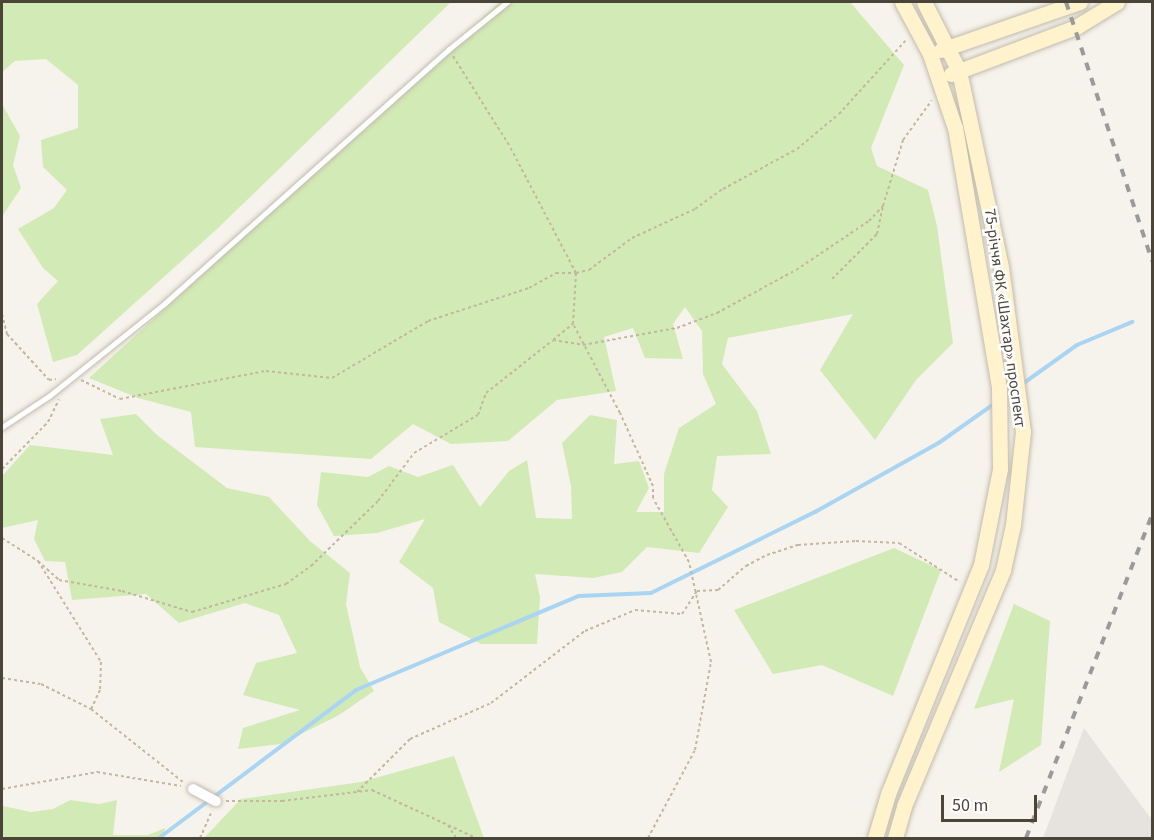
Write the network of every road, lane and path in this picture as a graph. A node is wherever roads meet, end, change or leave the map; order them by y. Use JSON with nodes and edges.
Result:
{"nodes":[{"id":1,"x":507,"y":2,"type":"edge"},
{"id":2,"x":902,"y":2,"type":"edge"},
{"id":3,"x":924,"y":2,"type":"edge"},
{"id":4,"x":1080,"y":2,"type":"edge"},
{"id":5,"x":1117,"y":2,"type":"edge"},
{"id":6,"x":916,"y":26,"type":"junction"},
{"id":7,"x":949,"y":47,"type":"junction"},
{"id":8,"x":448,"y":49,"type":"junction"},
{"id":9,"x":930,"y":54,"type":"junction"},
{"id":10,"x":959,"y":71,"type":"junction"},
{"id":11,"x":939,"y":79,"type":"junction"},
{"id":12,"x":883,"y":206,"type":"junction"},
{"id":13,"x":576,"y":273,"type":"junction"},
{"id":14,"x":832,"y":279,"type":"dead end"},
{"id":15,"x":2,"y":314,"type":"edge"},
{"id":16,"x":573,"y":324,"type":"junction"},
{"id":17,"x":553,"y":340,"type":"junction"},
{"id":18,"x":583,"y":345,"type":"junction"},
{"id":19,"x":71,"y":375,"type":"junction"},
{"id":20,"x":2,"y":427,"type":"edge"},
{"id":21,"x":2,"y":469,"type":"edge"},
{"id":22,"x":2,"y":538,"type":"edge"},
{"id":23,"x":38,"y":561,"type":"junction"},
{"id":24,"x":964,"y":584,"type":"dead end"},
{"id":25,"x":697,"y":591,"type":"junction"},
{"id":26,"x":2,"y":678,"type":"edge"},
{"id":27,"x":91,"y":709,"type":"junction"},
{"id":28,"x":2,"y":789,"type":"edge"},
{"id":29,"x":193,"y":789,"type":"junction"},
{"id":30,"x":357,"y":792,"type":"junction"},
{"id":31,"x":216,"y":801,"type":"junction"},
{"id":32,"x":448,"y":825,"type":"junction"},
{"id":33,"x":200,"y":838,"type":"edge"},
{"id":34,"x":456,"y":838,"type":"edge"},
{"id":35,"x":476,"y":838,"type":"edge"},
{"id":36,"x":648,"y":838,"type":"edge"},
{"id":37,"x":875,"y":838,"type":"edge"},
{"id":38,"x":895,"y":838,"type":"edge"}],
"edges":[{"from":1,"to":8,"type":"lane"},
{"from":2,"to":6,"type":"main road","name":"75-річчя ФК «Шахтар» проспект"},
{"from":3,"to":7,"type":"main road","name":"75-річчя ФК «Шахтар» проспект"},
{"from":4,"to":7,"type":"main road"},
{"from":5,"to":10,"type":"main road"},
{"from":6,"to":9,"type":"main road","name":"75-річчя ФК «Шахтар» проспект"},
{"from":6,"to":13,"type":"path"},
{"from":7,"to":9,"type":"main road"},
{"from":7,"to":10,"type":"main road","name":"75-річчя ФК «Шахтар» проспект"},
{"from":8,"to":13,"type":"path"},
{"from":8,"to":19,"type":"lane"},
{"from":9,"to":11,"type":"main road","name":"75-річчя ФК «Шахтар» проспект"},
{"from":10,"to":11,"type":"main road"},
{"from":10,"to":38,"type":"main road","name":"75-річчя ФК «Шахтар» проспект"},
{"from":11,"to":12,"type":"path"},
{"from":11,"to":37,"type":"main road","name":"75-річчя ФК «Шахтар» проспект"},
{"from":12,"to":14,"type":"path"},
{"from":12,"to":18,"type":"path"},
{"from":13,"to":16,"type":"path"},
{"from":13,"to":19,"type":"path"},
{"from":15,"to":19,"type":"path"},
{"from":16,"to":17,"type":"path"},
{"from":16,"to":18,"type":"path"},
{"from":17,"to":18,"type":"path"},
{"from":17,"to":23,"type":"path"},
{"from":18,"to":25,"type":"path"},
{"from":19,"to":20,"type":"lane"},
{"from":19,"to":21,"type":"path"},
{"from":22,"to":23,"type":"path"},
{"from":23,"to":27,"type":"path"},
{"from":24,"to":25,"type":"path"},
{"from":25,"to":30,"type":"path"},
{"from":25,"to":36,"type":"path"},
{"from":26,"to":27,"type":"path"},
{"from":27,"to":29,"type":"path"},
{"from":28,"to":29,"type":"path"},
{"from":29,"to":31,"type":"street"},
{"from":30,"to":31,"type":"path"},
{"from":30,"to":32,"type":"path"},
{"from":31,"to":33,"type":"path"},
{"from":32,"to":34,"type":"path"},
{"from":32,"to":35,"type":"path"}]}
